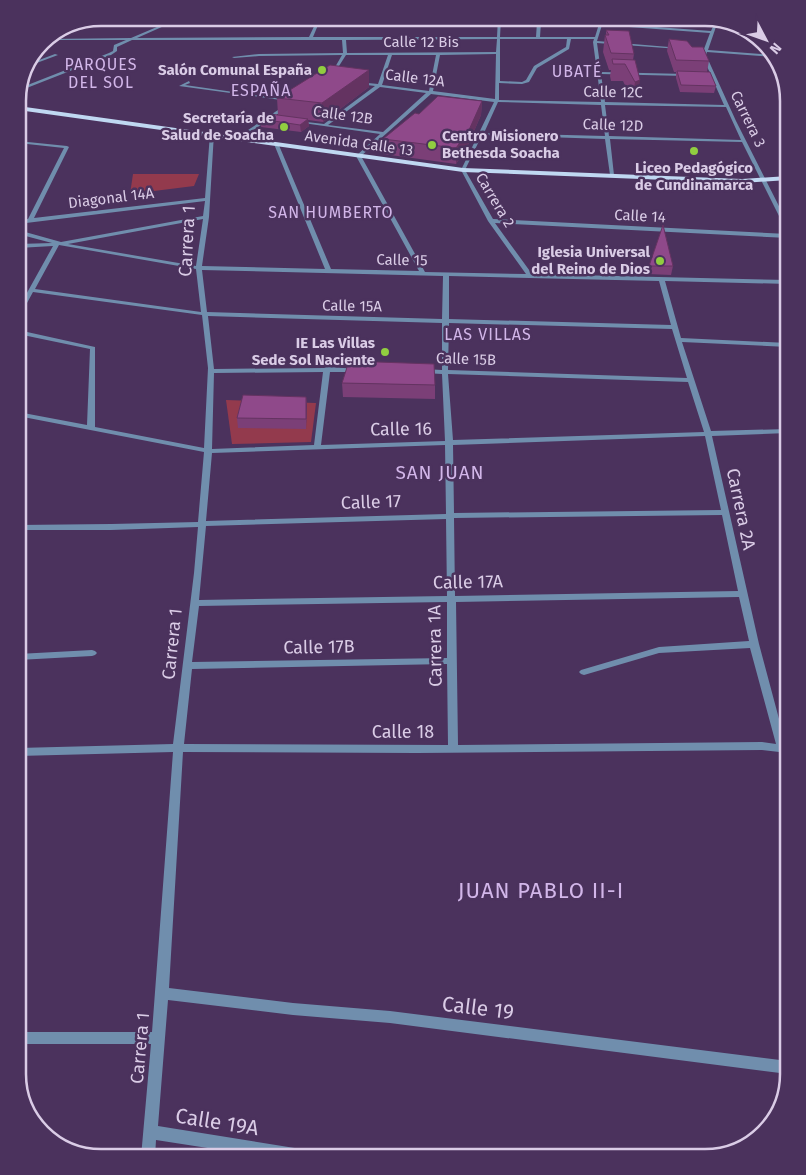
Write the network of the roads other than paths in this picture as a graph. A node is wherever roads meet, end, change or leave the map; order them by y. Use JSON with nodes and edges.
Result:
{"nodes":[{"id":1,"x":160,"y":26,"type":"edge"},
{"id":2,"x":316,"y":26,"type":"edge"},
{"id":3,"x":370,"y":26,"type":"joint"},
{"id":4,"x":412,"y":26,"type":"joint"},
{"id":5,"x":453,"y":26,"type":"joint"},
{"id":6,"x":499,"y":26,"type":"edge"},
{"id":7,"x":539,"y":26,"type":"edge"},
{"id":8,"x":600,"y":26,"type":"edge"},
{"id":9,"x":628,"y":26,"type":"edge"},
{"id":10,"x":714,"y":27,"type":"edge"},
{"id":11,"x":711,"y":32,"type":"junction"},
{"id":12,"x":451,"y":37,"type":"junction"},
{"id":13,"x":498,"y":37,"type":"junction"},
{"id":14,"x":538,"y":37,"type":"junction"},
{"id":15,"x":569,"y":37,"type":"junction"},
{"id":16,"x":62,"y":38,"type":"edge"},
{"id":17,"x":131,"y":38,"type":"junction"},
{"id":18,"x":311,"y":38,"type":"junction"},
{"id":19,"x":344,"y":38,"type":"junction"},
{"id":20,"x":368,"y":38,"type":"junction"},
{"id":21,"x":595,"y":40,"type":"junction"},
{"id":22,"x":685,"y":48,"type":"edge"},
{"id":23,"x":694,"y":49,"type":"edge"},
{"id":24,"x":704,"y":50,"type":"junction"},
{"id":25,"x":345,"y":53,"type":"junction"},
{"id":26,"x":391,"y":53,"type":"junction"},
{"id":27,"x":438,"y":53,"type":"junction"},
{"id":28,"x":498,"y":53,"type":"junction"},
{"id":29,"x":741,"y":53,"type":"edge"},
{"id":30,"x":56,"y":55,"type":"dead end"},
{"id":31,"x":234,"y":58,"type":"dead end"},
{"id":32,"x":38,"y":61,"type":"edge"},
{"id":33,"x":299,"y":66,"type":"dead end"},
{"id":34,"x":599,"y":73,"type":"junction"},
{"id":35,"x":693,"y":76,"type":"edge"},
{"id":36,"x":703,"y":76,"type":"edge"},
{"id":37,"x":713,"y":76,"type":"junction"},
{"id":38,"x":330,"y":78,"type":"junction"},
{"id":39,"x":338,"y":80,"type":"edge"},
{"id":40,"x":189,"y":82,"type":"dead end"},
{"id":41,"x":355,"y":82,"type":"edge"},
{"id":42,"x":497,"y":82,"type":"junction"},
{"id":43,"x":323,"y":83,"type":"edge"},
{"id":44,"x":380,"y":85,"type":"junction"},
{"id":45,"x":28,"y":86,"type":"edge"},
{"id":46,"x":431,"y":91,"type":"junction"},
{"id":47,"x":497,"y":100,"type":"junction"},
{"id":48,"x":603,"y":104,"type":"junction"},
{"id":49,"x":728,"y":106,"type":"junction"},
{"id":50,"x":26,"y":109,"type":"edge"},
{"id":51,"x":270,"y":118,"type":"junction"},
{"id":52,"x":279,"y":119,"type":"edge"},
{"id":53,"x":288,"y":120,"type":"edge"},
{"id":54,"x":325,"y":125,"type":"junction"},
{"id":55,"x":212,"y":134,"type":"junction"},
{"id":56,"x":382,"y":134,"type":"junction"},
{"id":57,"x":480,"y":134,"type":"junction"},
{"id":58,"x":607,"y":137,"type":"junction"},
{"id":59,"x":238,"y":138,"type":"junction"},
{"id":60,"x":744,"y":141,"type":"junction"},
{"id":61,"x":26,"y":143,"type":"edge"},
{"id":62,"x":276,"y":144,"type":"junction"},
{"id":63,"x":358,"y":156,"type":"junction"},
{"id":64,"x":463,"y":170,"type":"junction"},
{"id":65,"x":612,"y":175,"type":"junction"},
{"id":66,"x":780,"y":179,"type":"edge"},
{"id":67,"x":765,"y":181,"type":"junction"},
{"id":68,"x":207,"y":199,"type":"junction"},
{"id":69,"x":780,"y":212,"type":"edge"},
{"id":70,"x":206,"y":218,"type":"junction"},
{"id":71,"x":26,"y":221,"type":"edge"},
{"id":72,"x":30,"y":221,"type":"junction"},
{"id":73,"x":491,"y":221,"type":"junction"},
{"id":74,"x":26,"y":234,"type":"edge"},
{"id":75,"x":780,"y":236,"type":"edge"},
{"id":76,"x":58,"y":244,"type":"junction"},
{"id":77,"x":26,"y":246,"type":"edge"},
{"id":78,"x":199,"y":268,"type":"junction"},
{"id":79,"x":329,"y":271,"type":"junction"},
{"id":80,"x":422,"y":273,"type":"junction"},
{"id":81,"x":446,"y":274,"type":"junction"},
{"id":82,"x":530,"y":276,"type":"junction"},
{"id":83,"x":661,"y":278,"type":"junction"},
{"id":84,"x":780,"y":282,"type":"edge"},
{"id":85,"x":31,"y":290,"type":"junction"},
{"id":86,"x":26,"y":299,"type":"edge"},
{"id":87,"x":205,"y":314,"type":"junction"},
{"id":88,"x":447,"y":321,"type":"junction"},
{"id":89,"x":674,"y":327,"type":"junction"},
{"id":90,"x":26,"y":334,"type":"edge"},
{"id":91,"x":678,"y":340,"type":"junction"},
{"id":92,"x":780,"y":345,"type":"edge"},
{"id":93,"x":327,"y":369,"type":"junction"},
{"id":94,"x":367,"y":370,"type":"edge"},
{"id":95,"x":211,"y":371,"type":"junction"},
{"id":96,"x":416,"y":371,"type":"edge"},
{"id":97,"x":445,"y":372,"type":"junction"},
{"id":98,"x":691,"y":380,"type":"junction"},
{"id":99,"x":26,"y":416,"type":"edge"},
{"id":100,"x":91,"y":429,"type":"junction"},
{"id":101,"x":780,"y":431,"type":"edge"},
{"id":102,"x":708,"y":434,"type":"junction"},
{"id":103,"x":449,"y":443,"type":"junction"},
{"id":104,"x":317,"y":446,"type":"junction"},
{"id":105,"x":208,"y":451,"type":"junction"},
{"id":106,"x":725,"y":512,"type":"junction"},
{"id":107,"x":450,"y":516,"type":"junction"},
{"id":108,"x":202,"y":524,"type":"junction"},
{"id":109,"x":26,"y":527,"type":"edge"},
{"id":110,"x":742,"y":594,"type":"junction"},
{"id":111,"x":451,"y":599,"type":"junction"},
{"id":112,"x":194,"y":603,"type":"junction"},
{"id":113,"x":754,"y":644,"type":"junction"},
{"id":114,"x":92,"y":653,"type":"dead end"},
{"id":115,"x":26,"y":657,"type":"edge"},
{"id":116,"x":452,"y":661,"type":"junction"},
{"id":117,"x":187,"y":666,"type":"junction"},
{"id":118,"x":584,"y":672,"type":"dead end"},
{"id":119,"x":780,"y":732,"type":"edge"},
{"id":120,"x":453,"y":747,"type":"junction"},
{"id":121,"x":178,"y":748,"type":"junction"},
{"id":122,"x":780,"y":748,"type":"edge"},
{"id":123,"x":26,"y":752,"type":"edge"},
{"id":124,"x":162,"y":993,"type":"junction"},
{"id":125,"x":26,"y":1038,"type":"edge"},
{"id":126,"x":157,"y":1038,"type":"junction"},
{"id":127,"x":780,"y":1067,"type":"edge"},
{"id":128,"x":150,"y":1132,"type":"junction"},
{"id":129,"x":149,"y":1149,"type":"edge"},
{"id":130,"x":257,"y":1149,"type":"edge"}],
"edges":[{"from":1,"to":17,"type":"street"},
{"from":2,"to":18,"type":"street"},
{"from":3,"to":4,"type":"street"},
{"from":3,"to":20,"type":"street"},
{"from":4,"to":5,"type":"street"},
{"from":5,"to":12,"type":"street"},
{"from":6,"to":13,"type":"street","name":"Carrera 2"},
{"from":7,"to":14,"type":"street"},
{"from":8,"to":21,"type":"street"},
{"from":9,"to":11,"type":"street"},
{"from":10,"to":11,"type":"street"},
{"from":11,"to":24,"type":"street"},
{"from":12,"to":13,"type":"street"},
{"from":12,"to":20,"type":"street"},
{"from":13,"to":14,"type":"street"},
{"from":13,"to":28,"type":"street","name":"Carrera 2"},
{"from":14,"to":15,"type":"street"},
{"from":15,"to":21,"type":"street"},
{"from":15,"to":42,"type":"street"},
{"from":16,"to":17,"type":"street"},
{"from":17,"to":18,"type":"street"},
{"from":17,"to":45,"type":"street"},
{"from":18,"to":19,"type":"street"},
{"from":19,"to":20,"type":"street"},
{"from":19,"to":25,"type":"street"},
{"from":21,"to":22,"type":"street"},
{"from":21,"to":34,"type":"street"},
{"from":23,"to":24,"type":"street"},
{"from":24,"to":29,"type":"street"},
{"from":24,"to":37,"type":"street","name":"Carrera 3"},
{"from":25,"to":26,"type":"street","name":"Calle 12 Bis"},
{"from":25,"to":31,"type":"street","name":"Calle 12 Bis"},
{"from":25,"to":38,"type":"street"},
{"from":26,"to":27,"type":"street","name":"Calle 12 Bis"},
{"from":26,"to":44,"type":"street"},
{"from":27,"to":28,"type":"street","name":"Calle 12 Bis"},
{"from":27,"to":46,"type":"street"},
{"from":28,"to":42,"type":"street","name":"Carrera 2"},
{"from":30,"to":32,"type":"street"},
{"from":33,"to":38,"type":"street"},
{"from":34,"to":35,"type":"street"},
{"from":34,"to":48,"type":"street"},
{"from":36,"to":37,"type":"street"},
{"from":37,"to":49,"type":"street","name":"Carrera 3"},
{"from":38,"to":39,"type":"street"},
{"from":38,"to":43,"type":"street"},
{"from":40,"to":51,"type":"street","name":"Calle 12B"},
{"from":41,"to":44,"type":"street","name":"Calle 12A"},
{"from":42,"to":47,"type":"street","name":"Carrera 2"},
{"from":44,"to":46,"type":"street","name":"Calle 12A"},
{"from":44,"to":54,"type":"street"},
{"from":46,"to":47,"type":"street","name":"Calle 12A"},
{"from":46,"to":56,"type":"street"},
{"from":47,"to":48,"type":"street","name":"Calle 12C"},
{"from":47,"to":57,"type":"street","name":"Carrera 2"},
{"from":48,"to":49,"type":"street","name":"Calle 12C"},
{"from":48,"to":58,"type":"street"},
{"from":49,"to":60,"type":"street","name":"Carrera 3"},
{"from":50,"to":55,"type":"main road","name":"Avenida Calle 13"},
{"from":51,"to":52,"type":"street"},
{"from":51,"to":59,"type":"street"},
{"from":53,"to":54,"type":"street","name":"Calle 12B"},
{"from":54,"to":56,"type":"street","name":"Calle 12B"},
{"from":55,"to":59,"type":"main road","name":"Avenida Calle 13"},
{"from":55,"to":68,"type":"street","name":"Carrera 1"},
{"from":56,"to":63,"type":"street"},
{"from":57,"to":58,"type":"street","name":"Calle 12D"},
{"from":57,"to":64,"type":"street","name":"Carrera 2"},
{"from":58,"to":60,"type":"street","name":"Calle 12D"},
{"from":58,"to":65,"type":"street"},
{"from":59,"to":62,"type":"main road","name":"Avenida Calle 13"},
{"from":60,"to":67,"type":"street","name":"Carrera 3"},
{"from":61,"to":72,"type":"street"},
{"from":62,"to":63,"type":"main road","name":"Avenida Calle 13"},
{"from":62,"to":79,"type":"street"},
{"from":63,"to":64,"type":"main road","name":"Avenida Calle 13"},
{"from":63,"to":80,"type":"street"},
{"from":64,"to":65,"type":"main road","name":"Avenida Calle 13"},
{"from":64,"to":73,"type":"street","name":"Carrera 2"},
{"from":65,"to":67,"type":"main road","name":"Avenida Calle 13"},
{"from":66,"to":67,"type":"main road","name":"Avenida Calle 13"},
{"from":67,"to":69,"type":"street","name":"Carrera 3"},
{"from":68,"to":70,"type":"street","name":"Carrera 1"},
{"from":68,"to":72,"type":"street","name":"Diagonal 14A"},
{"from":70,"to":76,"type":"street"},
{"from":70,"to":78,"type":"street","name":"Carrera 1"},
{"from":71,"to":72,"type":"street","name":"Diagonal 14A"},
{"from":73,"to":75,"type":"street","name":"Calle 14"},
{"from":73,"to":82,"type":"street","name":"Carrera 2"},
{"from":74,"to":76,"type":"street","name":"Calle 15"},
{"from":76,"to":77,"type":"street"},
{"from":76,"to":78,"type":"street","name":"Calle 15"},
{"from":76,"to":85,"type":"street"},
{"from":78,"to":79,"type":"street","name":"Calle 15"},
{"from":78,"to":87,"type":"street","name":"Carrera 1"},
{"from":79,"to":80,"type":"street","name":"Calle 15"},
{"from":80,"to":81,"type":"street","name":"Calle 15"},
{"from":81,"to":82,"type":"street","name":"Calle 15"},
{"from":81,"to":88,"type":"street","name":"Carrera 1A"},
{"from":82,"to":83,"type":"street","name":"Calle 15"},
{"from":83,"to":84,"type":"street","name":"Calle 15"},
{"from":83,"to":89,"type":"street","name":"Carrera 2A"},
{"from":85,"to":86,"type":"street"},
{"from":85,"to":87,"type":"street","name":"Calle 15A"},
{"from":87,"to":88,"type":"street","name":"Calle 15A"},
{"from":87,"to":95,"type":"street","name":"Carrera 1"},
{"from":88,"to":89,"type":"street","name":"Calle 15A"},
{"from":88,"to":97,"type":"street","name":"Carrera 1A"},
{"from":89,"to":91,"type":"street","name":"Carrera 2A"},
{"from":90,"to":100,"type":"street"},
{"from":91,"to":92,"type":"street"},
{"from":91,"to":98,"type":"street","name":"Carrera 2A"},
{"from":93,"to":94,"type":"street"},
{"from":93,"to":95,"type":"street"},
{"from":93,"to":104,"type":"street"},
{"from":95,"to":105,"type":"street","name":"Carrera 1"},
{"from":96,"to":97,"type":"street","name":"Calle 15B"},
{"from":97,"to":98,"type":"street","name":"Calle 15B"},
{"from":97,"to":103,"type":"street","name":"Carrera 1A"},
{"from":98,"to":102,"type":"street","name":"Carrera 2A"},
{"from":99,"to":100,"type":"street","name":"Calle 16"},
{"from":100,"to":105,"type":"street","name":"Calle 16"},
{"from":101,"to":102,"type":"street","name":"Calle 16"},
{"from":102,"to":103,"type":"street","name":"Calle 16"},
{"from":102,"to":106,"type":"street","name":"Carrera 2A"},
{"from":103,"to":104,"type":"street","name":"Calle 16"},
{"from":103,"to":107,"type":"street","name":"Carrera 1A"},
{"from":104,"to":105,"type":"street","name":"Calle 16"},
{"from":105,"to":108,"type":"street","name":"Carrera 1"},
{"from":106,"to":107,"type":"street","name":"Calle 17"},
{"from":106,"to":110,"type":"street","name":"Carrera 2A"},
{"from":107,"to":108,"type":"street","name":"Calle 17"},
{"from":107,"to":111,"type":"street","name":"Carrera 1A"},
{"from":108,"to":109,"type":"street","name":"Calle 17"},
{"from":108,"to":112,"type":"street","name":"Carrera 1"},
{"from":110,"to":111,"type":"street","name":"Calle 17A"},
{"from":110,"to":113,"type":"street","name":"Carrera 2A"},
{"from":111,"to":112,"type":"street","name":"Calle 17A"},
{"from":111,"to":116,"type":"street","name":"Carrera 1A"},
{"from":112,"to":117,"type":"street","name":"Carrera 1"},
{"from":113,"to":118,"type":"street"},
{"from":113,"to":119,"type":"street","name":"Carrera 2A"},
{"from":114,"to":115,"type":"street"},
{"from":116,"to":117,"type":"street","name":"Calle 17B"},
{"from":116,"to":120,"type":"street","name":"Carrera 1A"},
{"from":117,"to":121,"type":"street","name":"Carrera 1"},
{"from":120,"to":121,"type":"street","name":"Calle 18"},
{"from":120,"to":122,"type":"street","name":"Calle 18"},
{"from":121,"to":123,"type":"street","name":"Calle 18"},
{"from":121,"to":124,"type":"street","name":"Carrera 1"},
{"from":124,"to":126,"type":"street","name":"Carrera 1"},
{"from":124,"to":127,"type":"street","name":"Calle 19"},
{"from":125,"to":126,"type":"street"},
{"from":126,"to":128,"type":"street","name":"Carrera 1"},
{"from":128,"to":129,"type":"street","name":"Carrera 1"},
{"from":128,"to":130,"type":"street","name":"Calle 19A"}]}
